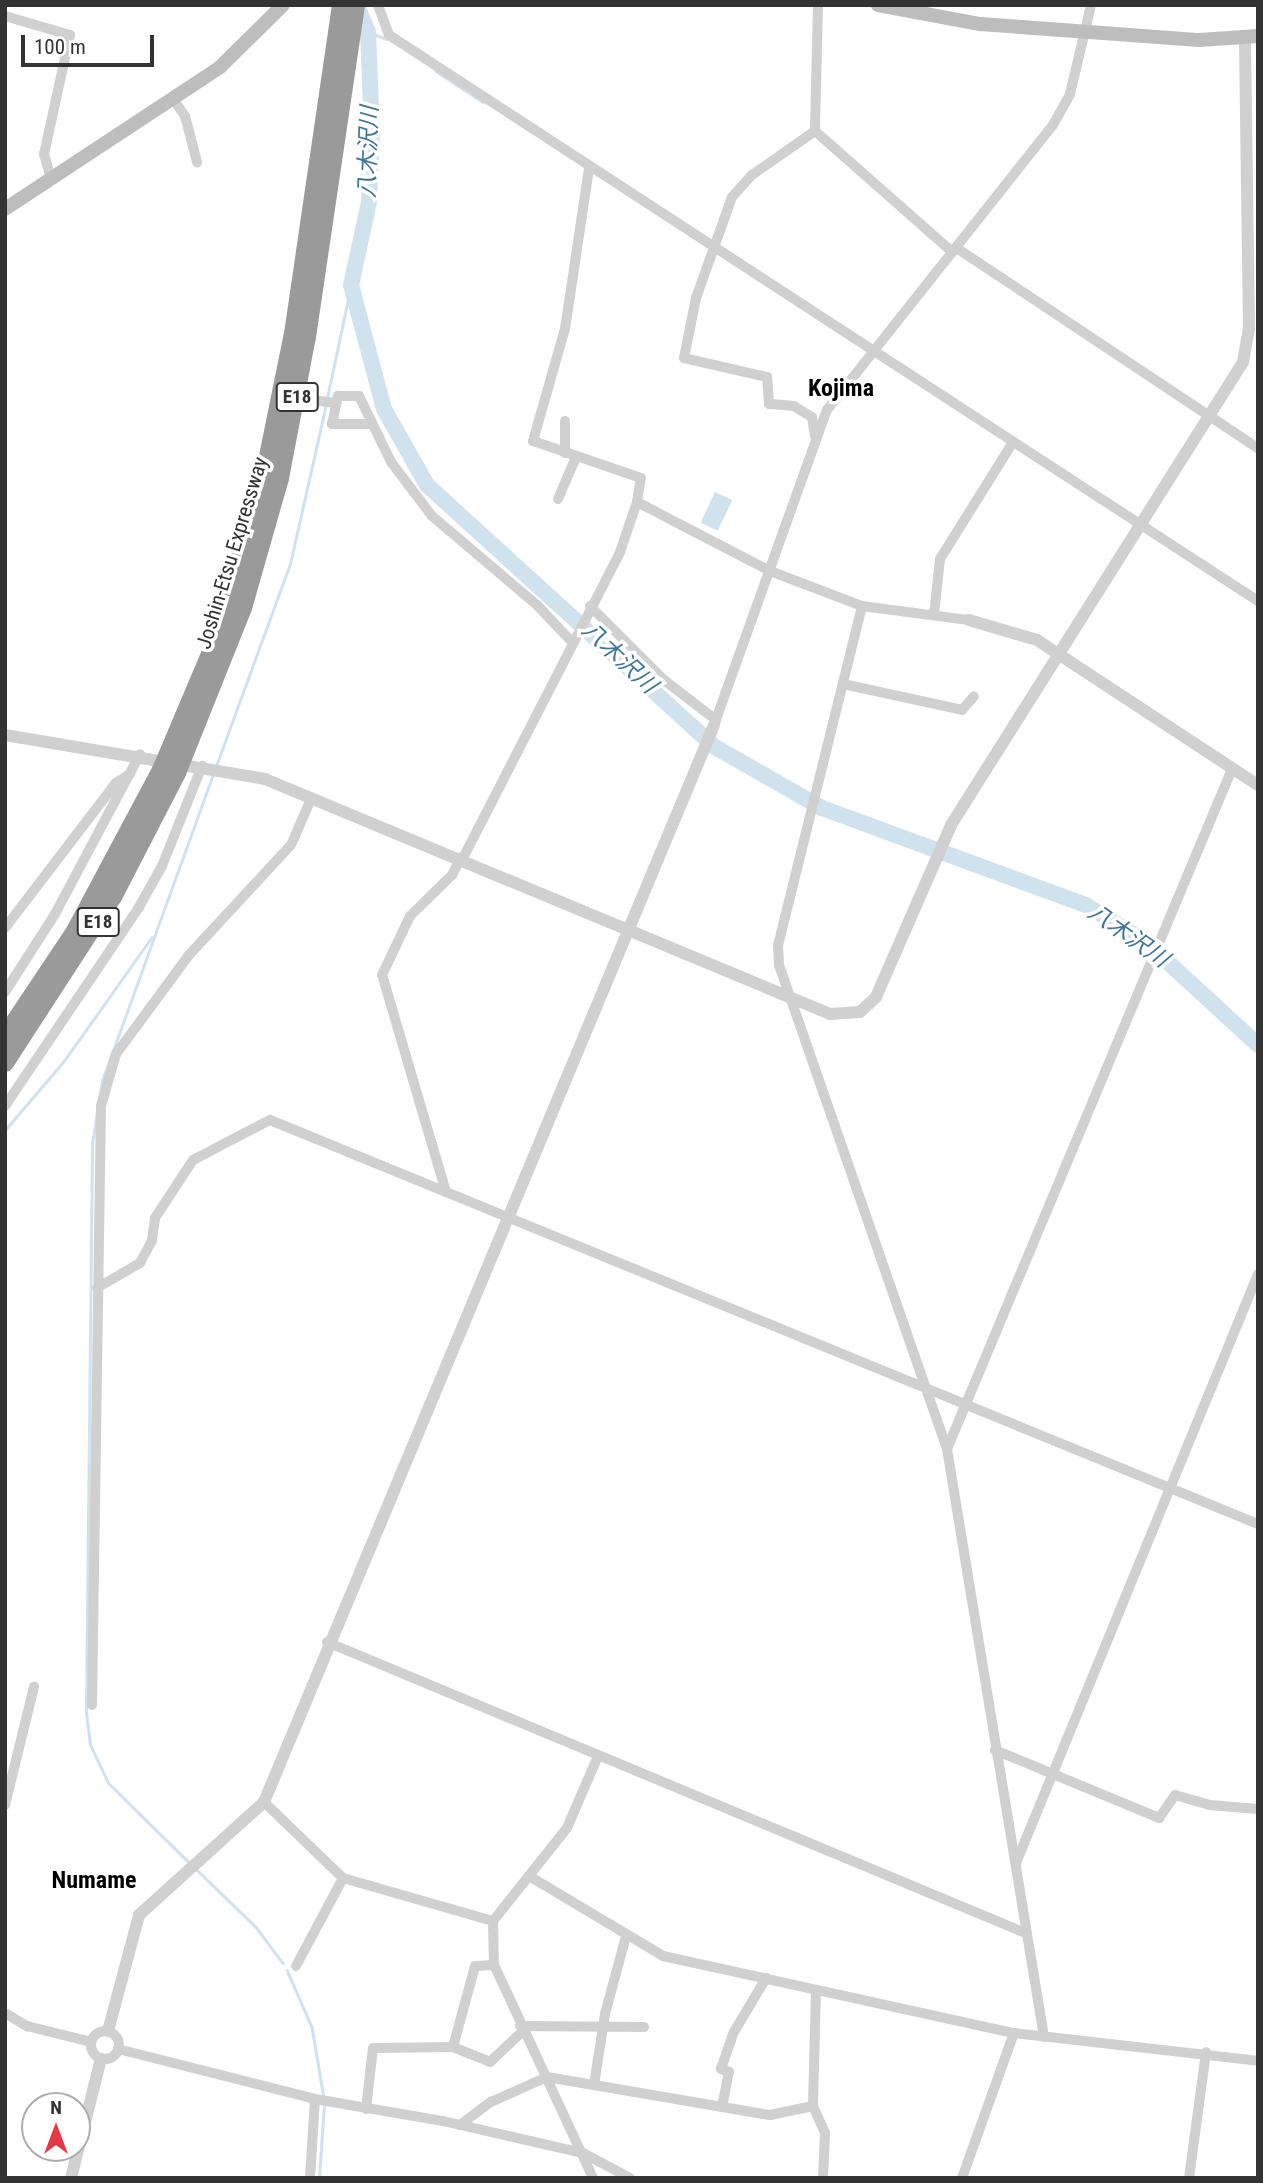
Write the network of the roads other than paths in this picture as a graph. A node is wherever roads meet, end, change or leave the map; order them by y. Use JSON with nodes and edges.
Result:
{"nodes":[{"id":1,"x":283,"y":5,"type":"edge"},
{"id":2,"x":341,"y":5,"type":"edge"},
{"id":3,"x":356,"y":5,"type":"edge"},
{"id":4,"x":378,"y":5,"type":"edge"},
{"id":5,"x":818,"y":5,"type":"edge"},
{"id":6,"x":878,"y":5,"type":"edge"},
{"id":7,"x":1091,"y":5,"type":"edge"},
{"id":8,"x":898,"y":7,"type":"edge"},
{"id":9,"x":5,"y":16,"type":"edge"},
{"id":10,"x":1084,"y":32,"type":"junction"},
{"id":11,"x":1252,"y":37,"type":"edge"},
{"id":12,"x":172,"y":97,"type":"junction"},
{"id":13,"x":815,"y":131,"type":"junction"},
{"id":14,"x":197,"y":162,"type":"dead end"},
{"id":15,"x":589,"y":169,"type":"junction"},
{"id":16,"x":51,"y":178,"type":"junction"},
{"id":17,"x":5,"y":209,"type":"edge"},
{"id":18,"x":712,"y":249,"type":"junction"},
{"id":19,"x":958,"y":249,"type":"junction"},
{"id":20,"x":872,"y":352,"type":"junction"},
{"id":21,"x":311,"y":400,"type":"dead end"},
{"id":22,"x":335,"y":403,"type":"junction"},
{"id":23,"x":1210,"y":415,"type":"junction"},
{"id":24,"x":565,"y":421,"type":"dead end"},
{"id":25,"x":372,"y":424,"type":"junction"},
{"id":26,"x":815,"y":436,"type":"junction"},
{"id":27,"x":1013,"y":442,"type":"junction"},
{"id":28,"x":1258,"y":448,"type":"edge"},
{"id":29,"x":565,"y":453,"type":"junction"},
{"id":30,"x":576,"y":457,"type":"junction"},
{"id":31,"x":558,"y":499,"type":"dead end"},
{"id":32,"x":637,"y":502,"type":"junction"},
{"id":33,"x":1139,"y":526,"type":"junction"},
{"id":34,"x":771,"y":571,"type":"junction"},
{"id":35,"x":1258,"y":601,"type":"edge"},
{"id":36,"x":590,"y":606,"type":"junction"},
{"id":37,"x":862,"y":606,"type":"junction"},
{"id":38,"x":934,"y":615,"type":"junction"},
{"id":39,"x":969,"y":620,"type":"joint"},
{"id":40,"x":571,"y":639,"type":"junction"},
{"id":41,"x":1060,"y":655,"type":"junction"},
{"id":42,"x":843,"y":684,"type":"junction"},
{"id":43,"x":974,"y":696,"type":"dead end"},
{"id":44,"x":715,"y":722,"type":"junction"},
{"id":45,"x":5,"y":735,"type":"edge"},
{"id":46,"x":140,"y":754,"type":"junction"},
{"id":47,"x":204,"y":767,"type":"junction"},
{"id":48,"x":1232,"y":769,"type":"junction"},
{"id":49,"x":132,"y":772,"type":"junction"},
{"id":50,"x":169,"y":772,"type":"junction"},
{"id":51,"x":1258,"y":785,"type":"edge"},
{"id":52,"x":312,"y":797,"type":"junction"},
{"id":53,"x":462,"y":858,"type":"junction"},
{"id":54,"x":5,"y":928,"type":"edge"},
{"id":55,"x":628,"y":928,"type":"junction"},
{"id":56,"x":5,"y":992,"type":"edge"},
{"id":57,"x":785,"y":995,"type":"junction"},
{"id":58,"x":5,"y":1036,"type":"edge"},
{"id":59,"x":5,"y":1063,"type":"edge"},
{"id":60,"x":5,"y":1106,"type":"edge"},
{"id":61,"x":446,"y":1192,"type":"junction"},
{"id":62,"x":508,"y":1217,"type":"junction"},
{"id":63,"x":1258,"y":1274,"type":"edge"},
{"id":64,"x":97,"y":1288,"type":"junction"},
{"id":65,"x":926,"y":1390,"type":"junction"},
{"id":66,"x":967,"y":1405,"type":"junction"},
{"id":67,"x":947,"y":1449,"type":"junction"},
{"id":68,"x":1171,"y":1488,"type":"junction"},
{"id":69,"x":1258,"y":1524,"type":"edge"},
{"id":70,"x":327,"y":1642,"type":"junction"},
{"id":71,"x":34,"y":1688,"type":"dead end"},
{"id":72,"x":92,"y":1705,"type":"dead end"},
{"id":73,"x":995,"y":1750,"type":"junction"},
{"id":74,"x":598,"y":1755,"type":"junction"},
{"id":75,"x":1051,"y":1775,"type":"junction"},
{"id":76,"x":264,"y":1802,"type":"junction"},
{"id":77,"x":5,"y":1805,"type":"edge"},
{"id":78,"x":1258,"y":1809,"type":"edge"},
{"id":79,"x":1016,"y":1864,"type":"junction"},
{"id":80,"x":529,"y":1875,"type":"junction"},
{"id":81,"x":343,"y":1878,"type":"junction"},
{"id":82,"x":493,"y":1921,"type":"junction"},
{"id":83,"x":1023,"y":1932,"type":"junction"},
{"id":84,"x":626,"y":1936,"type":"junction"},
{"id":85,"x":495,"y":1965,"type":"junction"},
{"id":86,"x":296,"y":1966,"type":"dead end"},
{"id":87,"x":766,"y":1978,"type":"junction"},
{"id":88,"x":816,"y":1990,"type":"junction"},
{"id":89,"x":5,"y":2013,"type":"edge"},
{"id":90,"x":644,"y":2027,"type":"dead end"},
{"id":91,"x":522,"y":2028,"type":"junction"},
{"id":92,"x":604,"y":2028,"type":"junction"},
{"id":93,"x":108,"y":2031,"type":"junction"},
{"id":94,"x":1014,"y":2033,"type":"junction"},
{"id":95,"x":1044,"y":2037,"type":"junction"},
{"id":96,"x":91,"y":2042,"type":"junction"},
{"id":97,"x":453,"y":2047,"type":"junction"},
{"id":98,"x":118,"y":2049,"type":"junction"},
{"id":99,"x":1206,"y":2052,"type":"junction"},
{"id":100,"x":101,"y":2059,"type":"junction"},
{"id":101,"x":1258,"y":2061,"type":"edge"},
{"id":102,"x":547,"y":2077,"type":"junction"},
{"id":103,"x":594,"y":2085,"type":"junction"},
{"id":104,"x":315,"y":2099,"type":"junction"},
{"id":105,"x":813,"y":2106,"type":"junction"},
{"id":106,"x":722,"y":2107,"type":"junction"},
{"id":107,"x":366,"y":2109,"type":"junction"},
{"id":108,"x":460,"y":2125,"type":"junction"},
{"id":109,"x":583,"y":2153,"type":"junction"},
{"id":110,"x":589,"y":2175,"type":"edge"},
{"id":111,"x":71,"y":2178,"type":"edge"},
{"id":112,"x":310,"y":2178,"type":"edge"},
{"id":113,"x":630,"y":2178,"type":"edge"},
{"id":114,"x":823,"y":2178,"type":"edge"},
{"id":115,"x":962,"y":2178,"type":"edge"},
{"id":116,"x":1189,"y":2178,"type":"edge"}],
"edges":[{"from":1,"to":12,"type":"main road"},
{"from":2,"to":50,"type":"highway","name":"Joshin-Etsu Expressway","number":"E18","bridge":true},
{"from":3,"to":50,"type":"highway","name":"Joshin-Etsu Expressway","number":"E18","bridge":true},
{"from":4,"to":15,"type":"street"},
{"from":5,"to":13,"type":"street"},
{"from":6,"to":8,"type":"main road"},
{"from":7,"to":10,"type":"street"},
{"from":8,"to":10,"type":"main road"},
{"from":9,"to":16,"type":"street"},
{"from":10,"to":11,"type":"main road"},
{"from":10,"to":19,"type":"street"},
{"from":11,"to":23,"type":"street"},
{"from":12,"to":14,"type":"street"},
{"from":12,"to":16,"type":"main road"},
{"from":13,"to":18,"type":"street"},
{"from":13,"to":19,"type":"street"},
{"from":15,"to":18,"type":"street"},
{"from":15,"to":29,"type":"street"},
{"from":16,"to":17,"type":"main road"},
{"from":18,"to":20,"type":"street"},
{"from":18,"to":26,"type":"street"},
{"from":19,"to":20,"type":"street"},
{"from":19,"to":23,"type":"street"},
{"from":20,"to":26,"type":"street"},
{"from":20,"to":27,"type":"street"},
{"from":21,"to":22,"type":"street"},
{"from":22,"to":25,"type":"street"},
{"from":22,"to":25,"type":"street"},
{"from":23,"to":28,"type":"street"},
{"from":23,"to":33,"type":"street"},
{"from":24,"to":29,"type":"street"},
{"from":25,"to":40,"type":"street"},
{"from":26,"to":34,"type":"street"},
{"from":27,"to":33,"type":"street"},
{"from":27,"to":38,"type":"street"},
{"from":29,"to":30,"type":"street"},
{"from":30,"to":31,"type":"street"},
{"from":30,"to":32,"type":"street"},
{"from":32,"to":34,"type":"street"},
{"from":32,"to":36,"type":"street"},
{"from":33,"to":35,"type":"street"},
{"from":33,"to":41,"type":"street"},
{"from":34,"to":37,"type":"street"},
{"from":34,"to":44,"type":"street"},
{"from":36,"to":40,"type":"street"},
{"from":36,"to":44,"type":"street"},
{"from":37,"to":38,"type":"street"},
{"from":37,"to":42,"type":"street"},
{"from":38,"to":39,"type":"street"},
{"from":39,"to":41,"type":"street"},
{"from":40,"to":53,"type":"street"},
{"from":41,"to":48,"type":"street"},
{"from":41,"to":57,"type":"street"},
{"from":42,"to":43,"type":"street"},
{"from":42,"to":57,"type":"street"},
{"from":44,"to":55,"type":"street"},
{"from":45,"to":46,"type":"street"},
{"from":46,"to":47,"type":"street"},
{"from":46,"to":49,"type":"street"},
{"from":47,"to":52,"type":"street"},
{"from":47,"to":60,"type":"street"},
{"from":48,"to":51,"type":"street"},
{"from":48,"to":66,"type":"street"},
{"from":49,"to":54,"type":"street"},
{"from":49,"to":56,"type":"street"},
{"from":50,"to":58,"type":"highway","name":"Joshin-Etsu Expressway","number":"E18"},
{"from":50,"to":59,"type":"highway","name":"Joshin-Etsu Expressway","number":"E18"},
{"from":52,"to":53,"type":"street"},
{"from":52,"to":64,"type":"street"},
{"from":53,"to":55,"type":"street"},
{"from":53,"to":61,"type":"street"},
{"from":55,"to":57,"type":"street"},
{"from":55,"to":62,"type":"street"},
{"from":57,"to":65,"type":"street"},
{"from":61,"to":62,"type":"street"},
{"from":61,"to":64,"type":"street"},
{"from":62,"to":65,"type":"street"},
{"from":62,"to":70,"type":"street"},
{"from":63,"to":68,"type":"street"},
{"from":64,"to":72,"type":"street"},
{"from":65,"to":66,"type":"street"},
{"from":65,"to":67,"type":"street"},
{"from":66,"to":67,"type":"street"},
{"from":66,"to":68,"type":"street"},
{"from":67,"to":73,"type":"street"},
{"from":68,"to":69,"type":"street"},
{"from":68,"to":75,"type":"street"},
{"from":70,"to":74,"type":"street"},
{"from":70,"to":76,"type":"street"},
{"from":71,"to":77,"type":"street"},
{"from":73,"to":75,"type":"street"},
{"from":73,"to":79,"type":"street"},
{"from":74,"to":80,"type":"street"},
{"from":74,"to":83,"type":"street"},
{"from":75,"to":78,"type":"street"},
{"from":75,"to":79,"type":"street"},
{"from":76,"to":81,"type":"street"},
{"from":76,"to":93,"type":"street"},
{"from":79,"to":83,"type":"street"},
{"from":80,"to":82,"type":"street"},
{"from":80,"to":84,"type":"street"},
{"from":81,"to":82,"type":"street"},
{"from":81,"to":86,"type":"street"},
{"from":82,"to":85,"type":"street"},
{"from":83,"to":95,"type":"street"},
{"from":84,"to":87,"type":"street"},
{"from":84,"to":92,"type":"street"},
{"from":85,"to":91,"type":"street"},
{"from":85,"to":97,"type":"street"},
{"from":87,"to":88,"type":"street"},
{"from":87,"to":106,"type":"street"},
{"from":88,"to":94,"type":"street"},
{"from":88,"to":105,"type":"street"},
{"from":89,"to":96,"type":"street"},
{"from":90,"to":92,"type":"street"},
{"from":91,"to":92,"type":"street"},
{"from":91,"to":97,"type":"street"},
{"from":91,"to":102,"type":"street"},
{"from":92,"to":103,"type":"street"},
{"from":93,"to":96,"type":"street"},
{"from":93,"to":98,"type":"street"},
{"from":94,"to":95,"type":"street"},
{"from":94,"to":115,"type":"street"},
{"from":95,"to":99,"type":"street"},
{"from":96,"to":100,"type":"street"},
{"from":97,"to":107,"type":"street"},
{"from":98,"to":100,"type":"street"},
{"from":98,"to":104,"type":"street"},
{"from":99,"to":101,"type":"street"},
{"from":99,"to":116,"type":"street"},
{"from":100,"to":111,"type":"street"},
{"from":102,"to":103,"type":"street"},
{"from":102,"to":108,"type":"street"},
{"from":102,"to":109,"type":"street"},
{"from":103,"to":106,"type":"street"},
{"from":104,"to":107,"type":"street"},
{"from":104,"to":112,"type":"street"},
{"from":105,"to":106,"type":"street"},
{"from":105,"to":114,"type":"street"},
{"from":107,"to":108,"type":"street"},
{"from":108,"to":109,"type":"street"},
{"from":109,"to":110,"type":"street"},
{"from":109,"to":113,"type":"street"}]}
